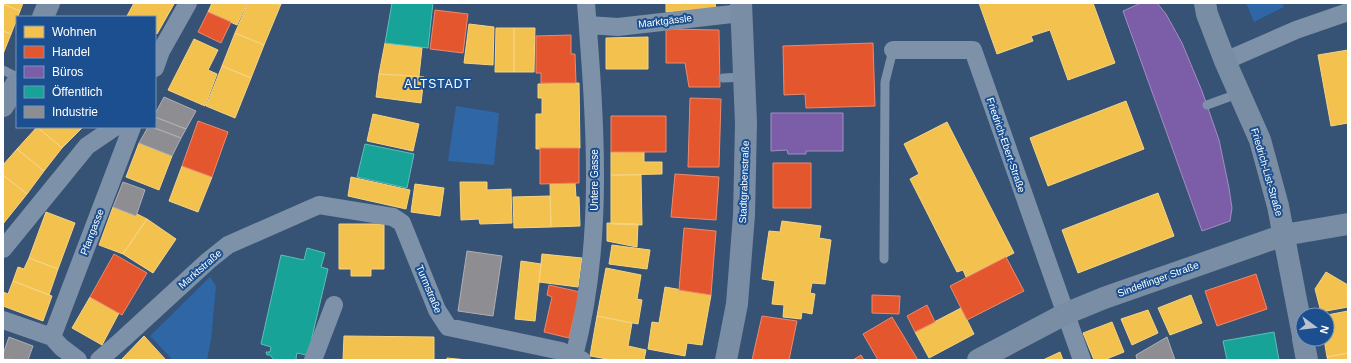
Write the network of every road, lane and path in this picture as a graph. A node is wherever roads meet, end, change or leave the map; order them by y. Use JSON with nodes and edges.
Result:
{"nodes":[{"id":1,"x":48,"y":3,"type":"edge"},
{"id":2,"x":188,"y":3,"type":"edge"},
{"id":3,"x":586,"y":3,"type":"edge"},
{"id":4,"x":1203,"y":7,"type":"edge"},
{"id":5,"x":741,"y":8,"type":"edge"},
{"id":6,"x":1348,"y":12,"type":"edge"},
{"id":7,"x":43,"y":16,"type":"edge"},
{"id":8,"x":588,"y":25,"type":"junction"},
{"id":9,"x":893,"y":50,"type":"joint"},
{"id":10,"x":157,"y":56,"type":"edge"},
{"id":11,"x":1225,"y":60,"type":"junction"},
{"id":12,"x":3,"y":70,"type":"edge"},
{"id":13,"x":16,"y":76,"type":"edge"},
{"id":14,"x":744,"y":77,"type":"junction"},
{"id":15,"x":722,"y":78,"type":"dead end"},
{"id":16,"x":16,"y":85,"type":"edge"},
{"id":17,"x":1240,"y":93,"type":"junction"},
{"id":18,"x":1207,"y":105,"type":"dead end"},
{"id":19,"x":3,"y":106,"type":"edge"},
{"id":20,"x":114,"y":128,"type":"edge"},
{"id":21,"x":132,"y":128,"type":"edge"},
{"id":22,"x":318,"y":206,"type":"joint"},
{"id":23,"x":1348,"y":224,"type":"edge"},
{"id":24,"x":1284,"y":235,"type":"junction"},
{"id":25,"x":3,"y":249,"type":"edge"},
{"id":26,"x":884,"y":259,"type":"dead end"},
{"id":27,"x":334,"y":305,"type":"dead end"},
{"id":28,"x":1297,"y":307,"type":"edge"},
{"id":29,"x":1065,"y":314,"type":"junction"},
{"id":30,"x":3,"y":320,"type":"edge"},
{"id":31,"x":52,"y":337,"type":"junction"},
{"id":32,"x":1305,"y":347,"type":"edge"},
{"id":33,"x":578,"y":358,"type":"edge"},
{"id":34,"x":78,"y":360,"type":"edge"},
{"id":35,"x":99,"y":360,"type":"edge"},
{"id":36,"x":313,"y":360,"type":"edge"},
{"id":37,"x":726,"y":360,"type":"edge"},
{"id":38,"x":978,"y":360,"type":"edge"},
{"id":39,"x":1082,"y":360,"type":"edge"},
{"id":40,"x":1307,"y":360,"type":"edge"}],
"edges":[{"from":1,"to":7,"type":"main road"},
{"from":2,"to":10,"type":"street"},
{"from":3,"to":8,"type":"street","name":"Untere Gasse"},
{"from":4,"to":11,"type":"main road","name":"Friedrich-List-Straße"},
{"from":5,"to":8,"type":"street","name":"Marktgässle"},
{"from":5,"to":14,"type":"main road","name":"Stadtgrabenstraße"},
{"from":6,"to":11,"type":"street"},
{"from":8,"to":33,"type":"street","name":"Untere Gasse"},
{"from":9,"to":26,"type":"lane"},
{"from":9,"to":29,"type":"street","name":"Friedrich-Ebert-Straße"},
{"from":11,"to":17,"type":"main road","name":"Friedrich-List-Straße"},
{"from":12,"to":13,"type":"lane"},
{"from":14,"to":15,"type":"lane"},
{"from":14,"to":37,"type":"main road","name":"Stadtgrabenstraße"},
{"from":16,"to":19,"type":"main road"},
{"from":17,"to":18,"type":"lane"},
{"from":17,"to":24,"type":"main road","name":"Friedrich-List-Straße"},
{"from":20,"to":25,"type":"street"},
{"from":21,"to":31,"type":"street","name":"Pfarrgasse"},
{"from":22,"to":33,"type":"street","name":"Turmstraße"},
{"from":22,"to":35,"type":"street","name":"Marktstraße"},
{"from":23,"to":24,"type":"main road","name":"Sindelfinger Straße"},
{"from":24,"to":28,"type":"main road","name":"Friedrich-List-Straße"},
{"from":24,"to":29,"type":"main road","name":"Sindelfinger Straße"},
{"from":27,"to":36,"type":"street"},
{"from":29,"to":38,"type":"main road","name":"Sindelfinger Straße"},
{"from":29,"to":39,"type":"street"},
{"from":30,"to":31,"type":"street"},
{"from":31,"to":34,"type":"street"},
{"from":32,"to":40,"type":"main road","name":"Friedrich-List-Straße"}]}
